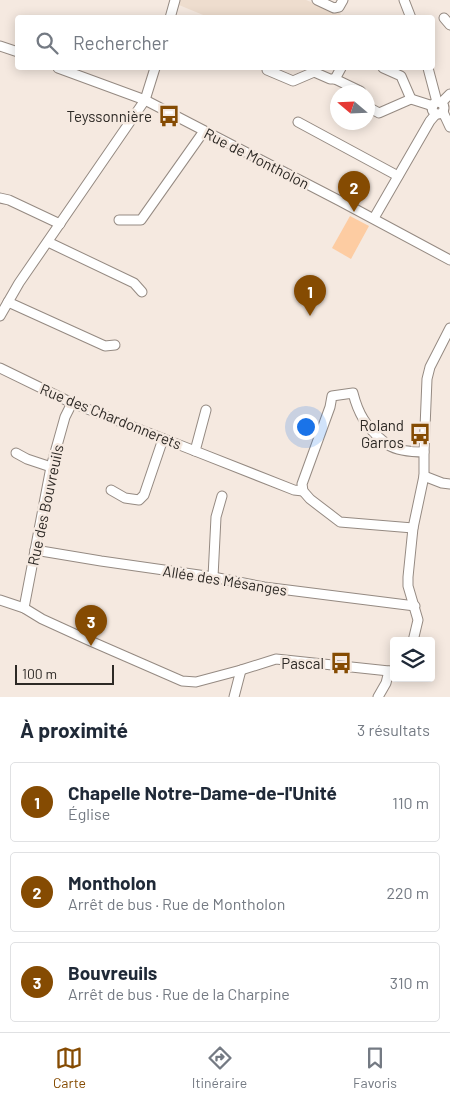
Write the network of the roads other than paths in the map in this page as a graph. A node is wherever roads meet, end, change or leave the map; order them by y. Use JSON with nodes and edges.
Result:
{"nodes":[{"id":1,"x":175,"y":0,"type":"edge"},
{"id":2,"x":317,"y":0,"type":"edge"},
{"id":3,"x":343,"y":0,"type":"edge"},
{"id":4,"x":404,"y":0,"type":"edge"},
{"id":5,"x":171,"y":15,"type":"edge"},
{"id":6,"x":410,"y":15,"type":"edge"},
{"id":7,"x":0,"y":46,"type":"edge"},
{"id":8,"x":15,"y":51,"type":"edge"},
{"id":9,"x":63,"y":70,"type":"edge"},
{"id":10,"x":154,"y":70,"type":"edge"},
{"id":11,"x":267,"y":70,"type":"dead end"},
{"id":12,"x":340,"y":70,"type":"edge"},
{"id":13,"x":388,"y":70,"type":"edge"},
{"id":14,"x":429,"y":70,"type":"edge"},
{"id":15,"x":335,"y":79,"type":"junction"},
{"id":16,"x":348,"y":85,"type":"edge"},
{"id":17,"x":450,"y":94,"type":"edge"},
{"id":18,"x":412,"y":99,"type":"junction"},
{"id":19,"x":145,"y":100,"type":"junction"},
{"id":20,"x":438,"y":107,"type":"junction"},
{"id":21,"x":375,"y":111,"type":"edge"},
{"id":22,"x":298,"y":122,"type":"dead end"},
{"id":23,"x":450,"y":127,"type":"edge"},
{"id":24,"x":204,"y":131,"type":"junction"},
{"id":25,"x":398,"y":176,"type":"junction"},
{"id":26,"x":0,"y":198,"type":"edge"},
{"id":27,"x":374,"y":218,"type":"junction"},
{"id":28,"x":119,"y":220,"type":"dead end"},
{"id":29,"x":60,"y":224,"type":"junction"},
{"id":30,"x":48,"y":242,"type":"junction"},
{"id":31,"x":450,"y":260,"type":"edge"},
{"id":32,"x":142,"y":292,"type":"dead end"},
{"id":33,"x":8,"y":302,"type":"junction"},
{"id":34,"x":0,"y":316,"type":"edge"},
{"id":35,"x":450,"y":328,"type":"edge"},
{"id":36,"x":114,"y":345,"type":"dead end"},
{"id":37,"x":0,"y":368,"type":"edge"},
{"id":38,"x":72,"y":403,"type":"junction"},
{"id":39,"x":206,"y":410,"type":"dead end"},
{"id":40,"x":163,"y":439,"type":"junction"},
{"id":41,"x":195,"y":451,"type":"junction"},
{"id":42,"x":424,"y":452,"type":"junction"},
{"id":43,"x":16,"y":453,"type":"dead end"},
{"id":44,"x":51,"y":467,"type":"junction"},
{"id":45,"x":424,"y":476,"type":"junction"},
{"id":46,"x":450,"y":484,"type":"edge"},
{"id":47,"x":111,"y":490,"type":"dead end"},
{"id":48,"x":303,"y":491,"type":"junction"},
{"id":49,"x":222,"y":496,"type":"dead end"},
{"id":50,"x":412,"y":528,"type":"junction"},
{"id":51,"x":35,"y":550,"type":"junction"},
{"id":52,"x":213,"y":577,"type":"junction"},
{"id":53,"x":0,"y":600,"type":"edge"},
{"id":54,"x":415,"y":606,"type":"junction"},
{"id":55,"x":24,"y":608,"type":"junction"},
{"id":56,"x":415,"y":637,"type":"edge"},
{"id":57,"x":241,"y":670,"type":"junction"},
{"id":58,"x":390,"y":671,"type":"edge"},
{"id":59,"x":390,"y":673,"type":"edge"},
{"id":60,"x":234,"y":697,"type":"edge"},
{"id":61,"x":378,"y":697,"type":"edge"}],
"edges":[{"from":1,"to":5,"type":"street"},
{"from":2,"to":3,"type":"street"},
{"from":4,"to":6,"type":"street"},
{"from":7,"to":8,"type":"street"},
{"from":9,"to":19,"type":"street","name":"Rue de Montholon"},
{"from":10,"to":19,"type":"street"},
{"from":11,"to":15,"type":"street"},
{"from":12,"to":15,"type":"street"},
{"from":13,"to":18,"type":"street"},
{"from":14,"to":20,"type":"street"},
{"from":15,"to":16,"type":"street"},
{"from":17,"to":20,"type":"street"},
{"from":18,"to":20,"type":"street"},
{"from":18,"to":21,"type":"street"},
{"from":19,"to":24,"type":"street","name":"Rue de Montholon"},
{"from":19,"to":29,"type":"street"},
{"from":20,"to":23,"type":"street"},
{"from":20,"to":25,"type":"street"},
{"from":22,"to":25,"type":"street"},
{"from":24,"to":27,"type":"street","name":"Rue de Montholon"},
{"from":24,"to":28,"type":"street"},
{"from":25,"to":27,"type":"street"},
{"from":26,"to":29,"type":"street"},
{"from":27,"to":31,"type":"street","name":"Rue de Montholon"},
{"from":29,"to":30,"type":"street"},
{"from":30,"to":32,"type":"street"},
{"from":30,"to":33,"type":"street"},
{"from":33,"to":34,"type":"street"},
{"from":33,"to":36,"type":"street"},
{"from":35,"to":42,"type":"street"},
{"from":37,"to":38,"type":"street","name":"Rue des Chardonnerets"},
{"from":38,"to":40,"type":"street","name":"Rue des Chardonnerets"},
{"from":38,"to":44,"type":"street","name":"Rue des Bouvreuils"},
{"from":39,"to":41,"type":"street"},
{"from":40,"to":41,"type":"street","name":"Rue des Chardonnerets"},
{"from":40,"to":47,"type":"street"},
{"from":41,"to":48,"type":"street","name":"Rue des Chardonnerets"},
{"from":42,"to":45,"type":"street"},
{"from":42,"to":48,"type":"street"},
{"from":43,"to":44,"type":"street"},
{"from":44,"to":51,"type":"street","name":"Rue des Bouvreuils"},
{"from":45,"to":46,"type":"street"},
{"from":45,"to":50,"type":"street"},
{"from":48,"to":50,"type":"street"},
{"from":49,"to":52,"type":"street"},
{"from":50,"to":54,"type":"street"},
{"from":51,"to":52,"type":"street","name":"Allée des Mésanges"},
{"from":51,"to":55,"type":"street","name":"Rue des Bouvreuils"},
{"from":52,"to":54,"type":"street","name":"Allée des Mésanges"},
{"from":53,"to":55,"type":"street"},
{"from":54,"to":56,"type":"street"},
{"from":55,"to":57,"type":"street"},
{"from":57,"to":58,"type":"street"},
{"from":57,"to":60,"type":"street"},
{"from":59,"to":61,"type":"street"}]}
